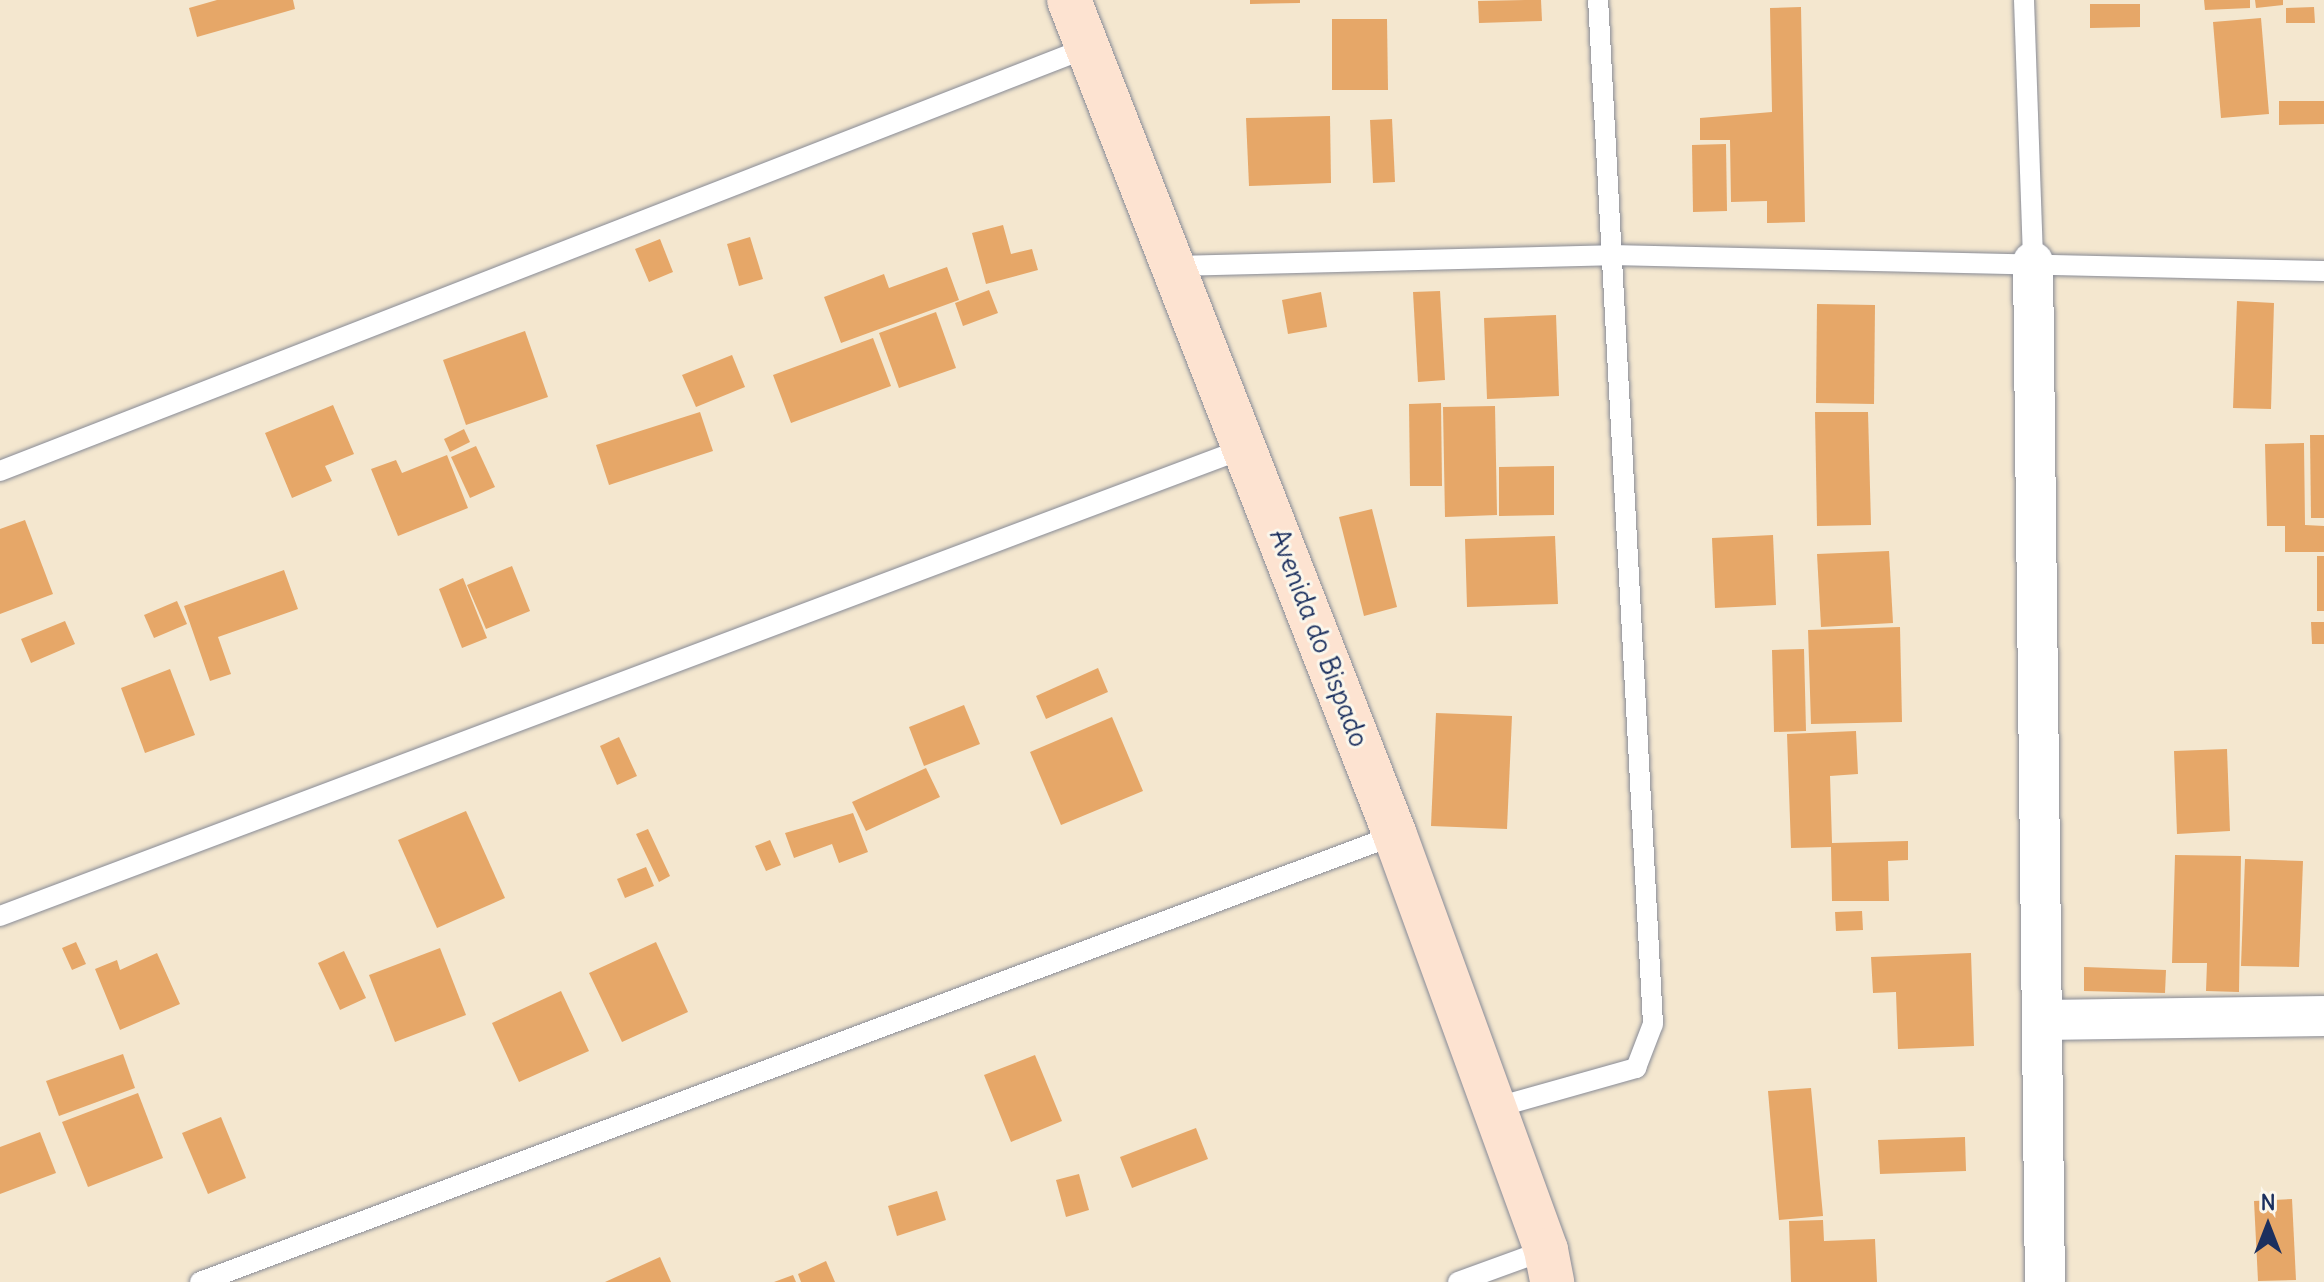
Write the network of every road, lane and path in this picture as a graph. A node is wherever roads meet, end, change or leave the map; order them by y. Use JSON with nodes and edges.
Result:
{"nodes":[{"id":1,"x":1069,"y":0,"type":"edge"},
{"id":2,"x":1598,"y":0,"type":"edge"},
{"id":3,"x":2024,"y":0,"type":"edge"},
{"id":4,"x":1089,"y":47,"type":"junction"},
{"id":5,"x":1611,"y":255,"type":"junction"},
{"id":6,"x":2033,"y":262,"type":"junction"},
{"id":7,"x":1175,"y":266,"type":"junction"},
{"id":8,"x":2324,"y":271,"type":"edge"},
{"id":9,"x":1245,"y":448,"type":"junction"},
{"id":10,"x":0,"y":471,"type":"edge"},
{"id":11,"x":1395,"y":835,"type":"junction"},
{"id":12,"x":0,"y":916,"type":"edge"},
{"id":13,"x":2324,"y":1016,"type":"edge"},
{"id":14,"x":2045,"y":1020,"type":"junction"},
{"id":15,"x":1494,"y":1108,"type":"junction"},
{"id":16,"x":1549,"y":1266,"type":"edge"},
{"id":17,"x":200,"y":1282,"type":"edge"},
{"id":18,"x":1458,"y":1282,"type":"edge"},
{"id":19,"x":2045,"y":1282,"type":"edge"}],
"edges":[{"from":1,"to":4,"type":"main road","name":"Avenida do Bispado"},
{"from":2,"to":5,"type":"lane"},
{"from":3,"to":6,"type":"lane"},
{"from":4,"to":7,"type":"main road","name":"Avenida do Bispado"},
{"from":4,"to":10,"type":"lane"},
{"from":5,"to":6,"type":"lane"},
{"from":5,"to":7,"type":"lane"},
{"from":5,"to":15,"type":"lane"},
{"from":6,"to":8,"type":"lane"},
{"from":6,"to":14,"type":"street"},
{"from":7,"to":9,"type":"main road","name":"Avenida do Bispado"},
{"from":9,"to":11,"type":"main road","name":"Avenida do Bispado"},
{"from":9,"to":12,"type":"lane"},
{"from":11,"to":15,"type":"main road","name":"Avenida do Bispado"},
{"from":11,"to":17,"type":"lane"},
{"from":13,"to":14,"type":"street"},
{"from":14,"to":19,"type":"street"},
{"from":15,"to":16,"type":"main road","name":"Avenida do Bispado"},
{"from":16,"to":18,"type":"lane"}]}
